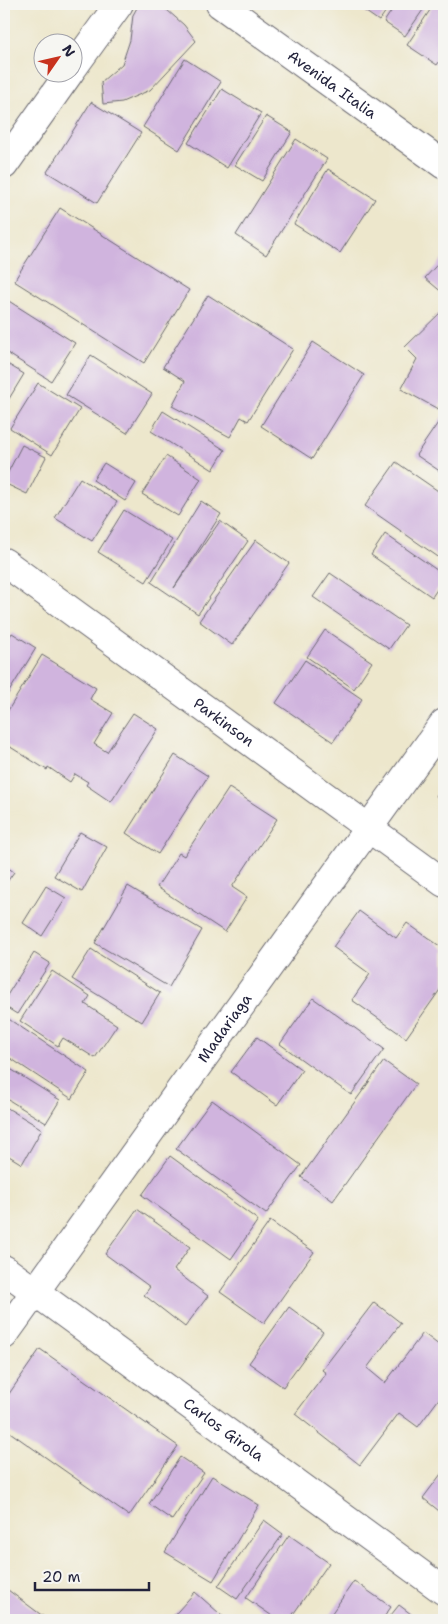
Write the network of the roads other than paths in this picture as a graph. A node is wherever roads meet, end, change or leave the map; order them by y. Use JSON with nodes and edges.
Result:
{"nodes":[{"id":1,"x":119,"y":4,"type":"edge"},
{"id":2,"x":220,"y":4,"type":"edge"},
{"id":3,"x":82,"y":55,"type":"edge"},
{"id":4,"x":63,"y":82,"type":"edge"},
{"id":5,"x":442,"y":159,"type":"edge"},
{"id":6,"x":4,"y":165,"type":"edge"},
{"id":7,"x":4,"y":562,"type":"edge"},
{"id":8,"x":444,"y":723,"type":"edge"},
{"id":9,"x":367,"y":828,"type":"junction"},
{"id":10,"x":444,"y":883,"type":"edge"},
{"id":11,"x":4,"y":1269,"type":"edge"},
{"id":12,"x":35,"y":1292,"type":"junction"},
{"id":13,"x":4,"y":1335,"type":"edge"},
{"id":14,"x":444,"y":1591,"type":"edge"}],
"edges":[{"from":1,"to":3,"type":"street"},
{"from":2,"to":5,"type":"street","name":"Avenida Italia"},
{"from":4,"to":6,"type":"street"},
{"from":7,"to":9,"type":"street","name":"Parkinson"},
{"from":8,"to":9,"type":"street","name":"Madariaga"},
{"from":9,"to":10,"type":"street","name":"Parkinson"},
{"from":9,"to":12,"type":"street","name":"Madariaga"},
{"from":11,"to":12,"type":"street","name":"Carlos Girola"},
{"from":12,"to":13,"type":"street","name":"Madariaga"},
{"from":12,"to":14,"type":"street","name":"Carlos Girola"}]}
